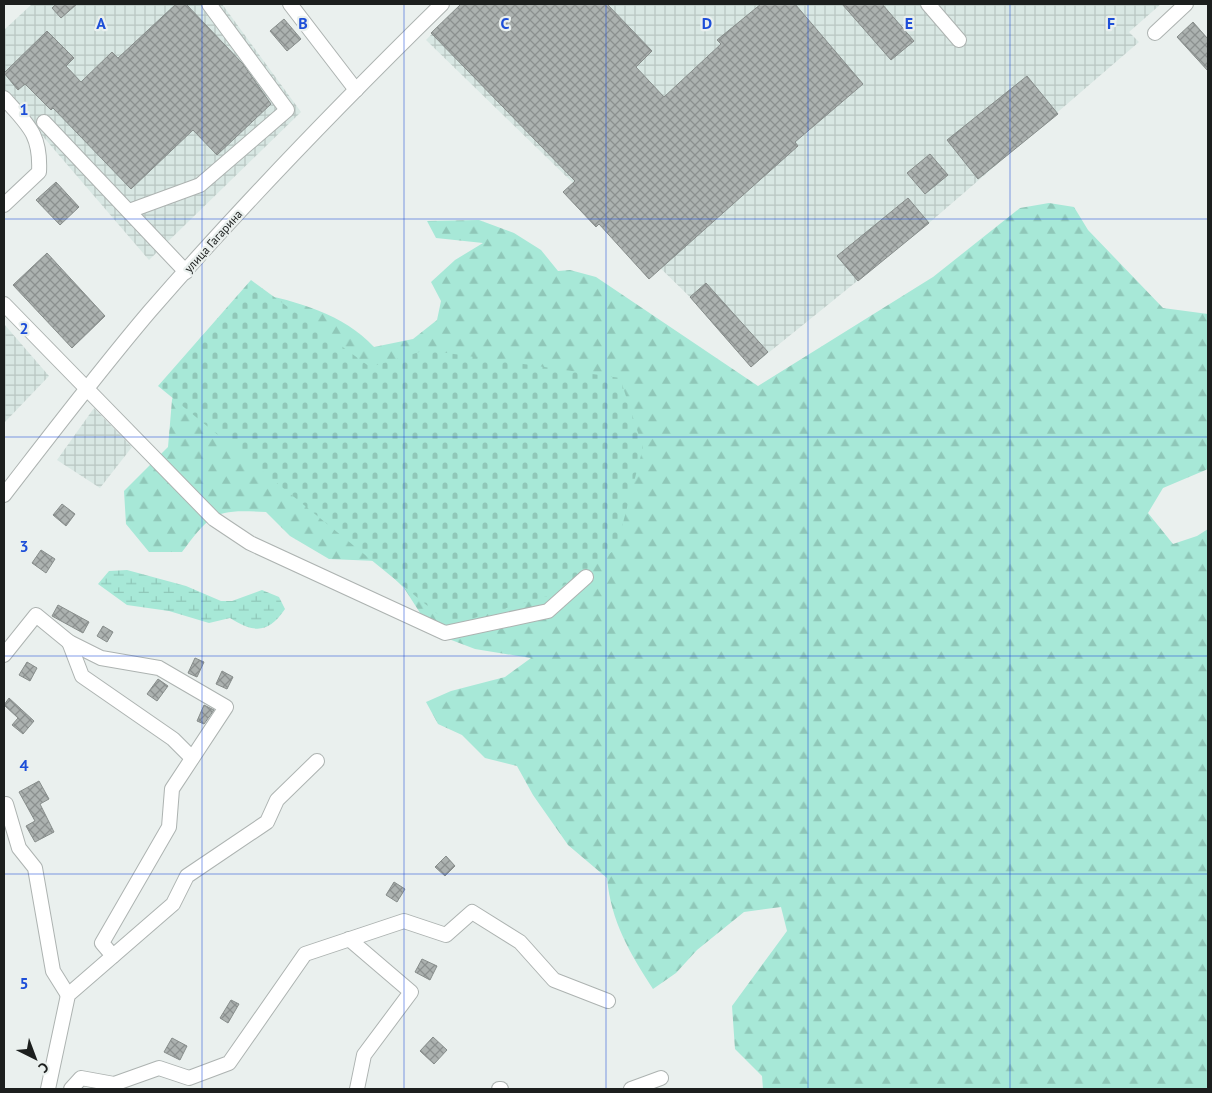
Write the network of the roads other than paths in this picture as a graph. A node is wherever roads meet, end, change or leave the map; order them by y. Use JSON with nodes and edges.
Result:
{"nodes":[{"id":1,"x":209,"y":4,"type":"edge"},
{"id":2,"x":290,"y":4,"type":"edge"},
{"id":3,"x":928,"y":4,"type":"edge"},
{"id":4,"x":1186,"y":4,"type":"edge"},
{"id":5,"x":434,"y":7,"type":"edge"},
{"id":6,"x":1155,"y":33,"type":"dead end"},
{"id":7,"x":959,"y":40,"type":"dead end"},
{"id":8,"x":356,"y":90,"type":"junction"},
{"id":9,"x":4,"y":98,"type":"edge"},
{"id":10,"x":44,"y":122,"type":"dead end"},
{"id":11,"x":4,"y":205,"type":"edge"},
{"id":12,"x":129,"y":212,"type":"junction"},
{"id":13,"x":186,"y":272,"type":"junction"},
{"id":14,"x":4,"y":304,"type":"edge"},
{"id":15,"x":86,"y":389,"type":"junction"},
{"id":16,"x":4,"y":495,"type":"edge"},
{"id":17,"x":586,"y":578,"type":"dead end"},
{"id":18,"x":69,"y":642,"type":"junction"},
{"id":19,"x":4,"y":655,"type":"edge"},
{"id":20,"x":192,"y":758,"type":"junction"},
{"id":21,"x":317,"y":761,"type":"dead end"},
{"id":22,"x":4,"y":800,"type":"edge"},
{"id":23,"x":349,"y":939,"type":"junction"},
{"id":24,"x":113,"y":956,"type":"junction"},
{"id":25,"x":68,"y":995,"type":"junction"},
{"id":26,"x":608,"y":1001,"type":"dead end"},
{"id":27,"x":661,"y":1078,"type":"dead end"},
{"id":28,"x":48,"y":1089,"type":"edge"},
{"id":29,"x":71,"y":1089,"type":"edge"},
{"id":30,"x":357,"y":1089,"type":"edge"},
{"id":31,"x":631,"y":1089,"type":"edge"}],
"edges":[{"from":1,"to":12,"type":"street"},
{"from":2,"to":8,"type":"street"},
{"from":3,"to":7,"type":"street"},
{"from":4,"to":6,"type":"street"},
{"from":5,"to":8,"type":"street","name":"улица Гагарина"},
{"from":8,"to":13,"type":"street","name":"улица Гагарина"},
{"from":9,"to":11,"type":"street"},
{"from":10,"to":12,"type":"street"},
{"from":12,"to":13,"type":"street"},
{"from":13,"to":15,"type":"street","name":"улица Гагарина"},
{"from":14,"to":15,"type":"street"},
{"from":15,"to":16,"type":"street","name":"улица Гагарина"},
{"from":15,"to":17,"type":"street"},
{"from":18,"to":19,"type":"street"},
{"from":18,"to":20,"type":"street"},
{"from":18,"to":20,"type":"street"},
{"from":20,"to":24,"type":"street"},
{"from":21,"to":24,"type":"street"},
{"from":22,"to":25,"type":"street"},
{"from":23,"to":26,"type":"street"},
{"from":23,"to":29,"type":"street"},
{"from":23,"to":30,"type":"street"},
{"from":24,"to":25,"type":"street"},
{"from":25,"to":28,"type":"street"},
{"from":27,"to":31,"type":"street"}]}
